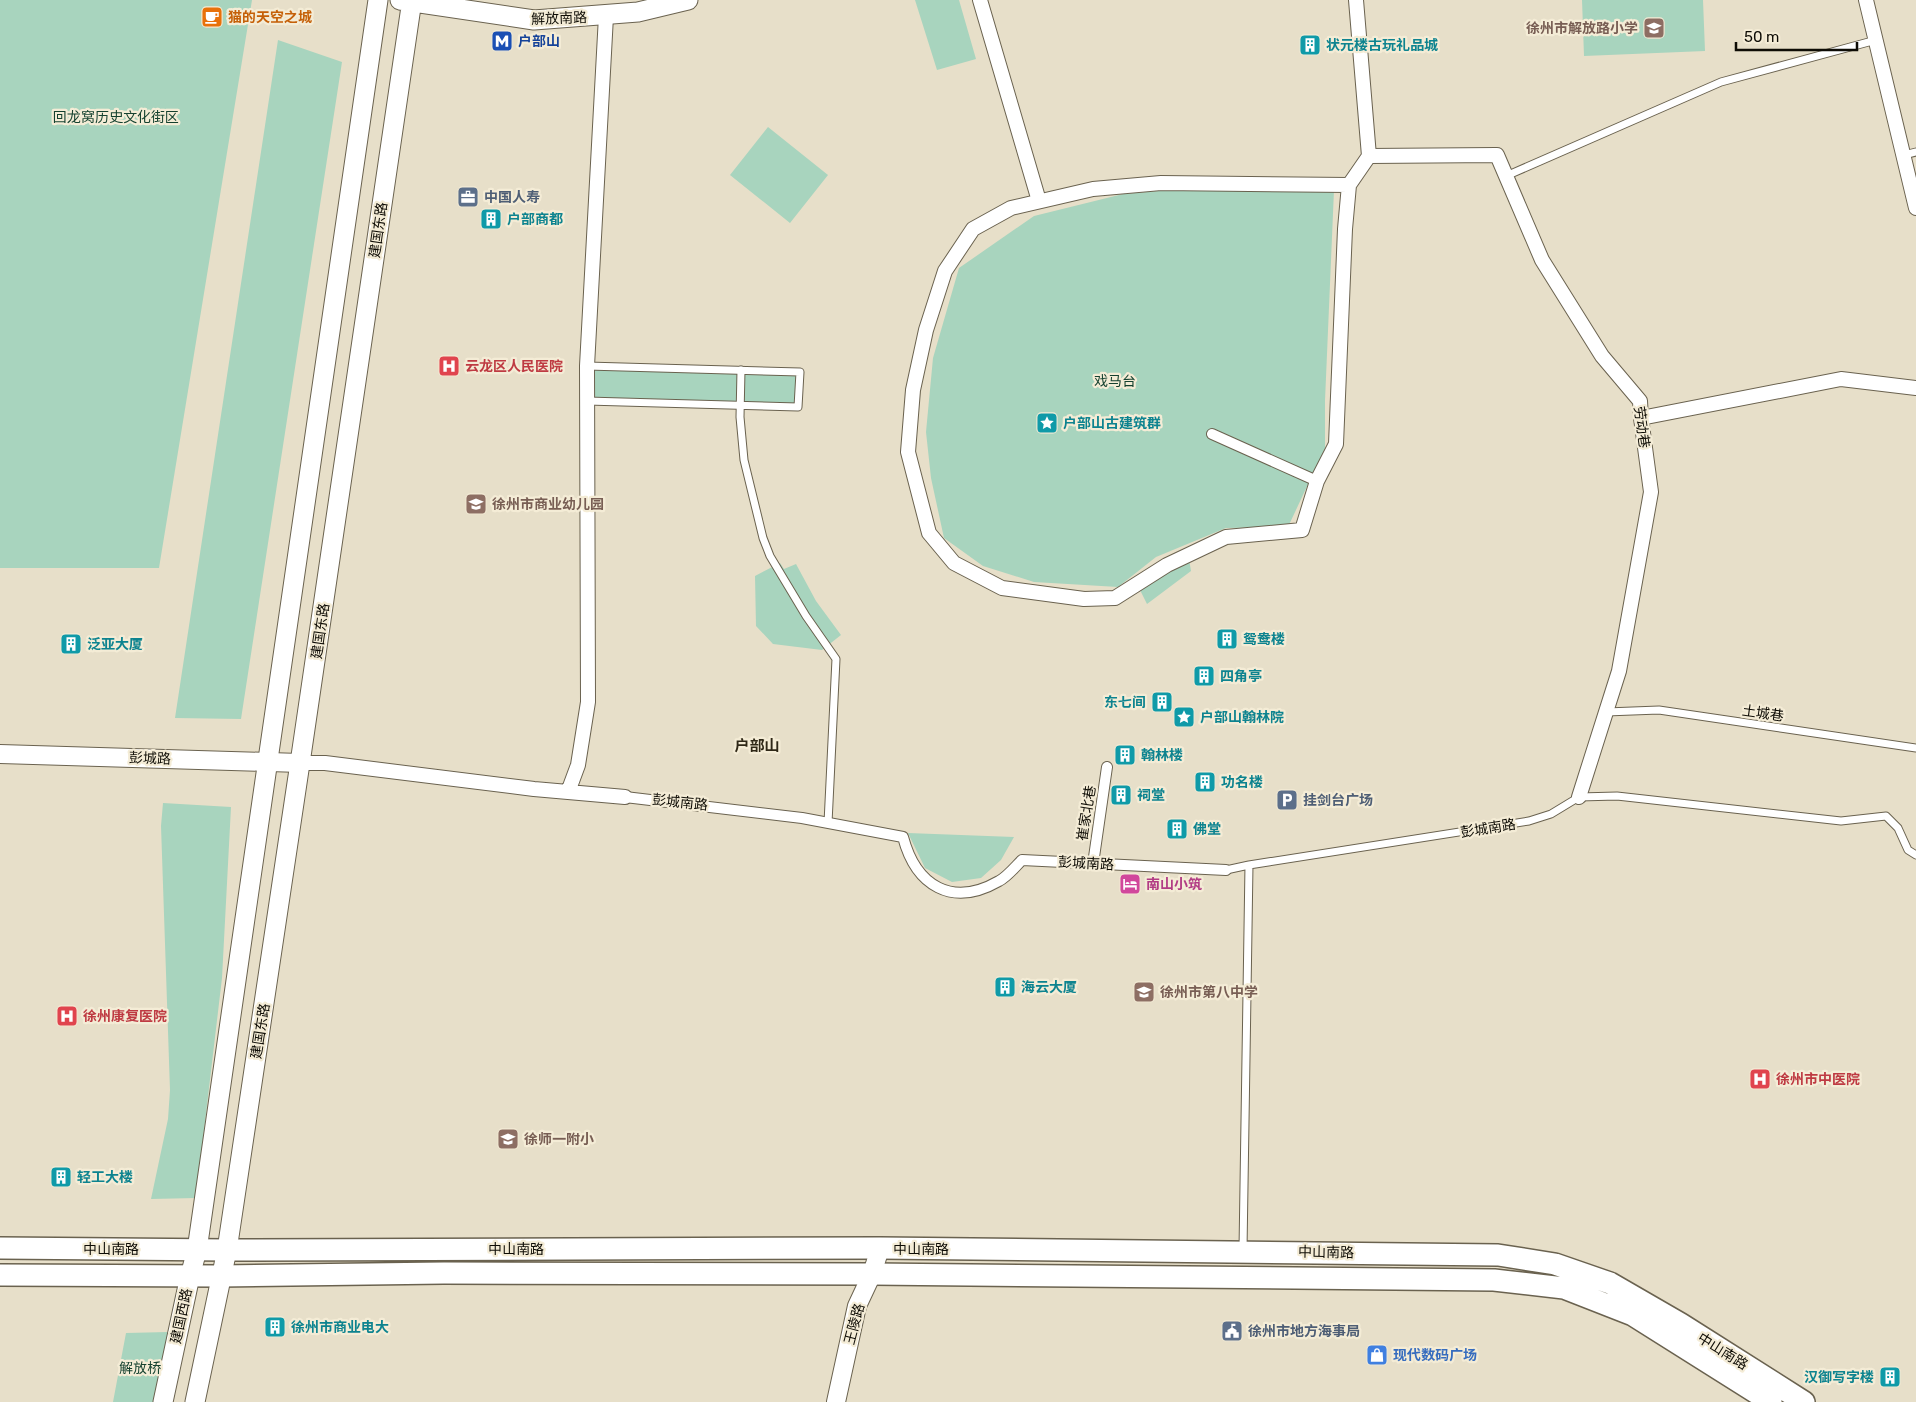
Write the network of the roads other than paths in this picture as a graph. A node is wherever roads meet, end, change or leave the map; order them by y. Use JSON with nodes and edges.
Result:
{"nodes":[{"id":1,"x":378,"y":0,"type":"edge"},
{"id":2,"x":688,"y":0,"type":"edge"},
{"id":3,"x":980,"y":0,"type":"edge"},
{"id":4,"x":1356,"y":0,"type":"edge"},
{"id":5,"x":1866,"y":0,"type":"edge"},
{"id":6,"x":408,"y":1,"type":"edge"},
{"id":7,"x":606,"y":16,"type":"junction"},
{"id":8,"x":1876,"y":40,"type":"junction"},
{"id":9,"x":1910,"y":153,"type":"edge"},
{"id":10,"x":1369,"y":156,"type":"junction"},
{"id":11,"x":1506,"y":176,"type":"junction"},
{"id":12,"x":1349,"y":185,"type":"junction"},
{"id":13,"x":1039,"y":201,"type":"junction"},
{"id":14,"x":1916,"y":208,"type":"edge"},
{"id":15,"x":586,"y":366,"type":"junction"},
{"id":16,"x":741,"y":370,"type":"junction"},
{"id":17,"x":1916,"y":388,"type":"edge"},
{"id":18,"x":586,"y":401,"type":"junction"},
{"id":19,"x":740,"y":406,"type":"junction"},
{"id":20,"x":1641,"y":418,"type":"junction"},
{"id":21,"x":1212,"y":434,"type":"dead end"},
{"id":22,"x":1317,"y":481,"type":"junction"},
{"id":23,"x":1606,"y":712,"type":"junction"},
{"id":24,"x":1916,"y":748,"type":"edge"},
{"id":25,"x":0,"y":754,"type":"edge"},
{"id":26,"x":269,"y":762,"type":"junction"},
{"id":27,"x":300,"y":763,"type":"junction"},
{"id":28,"x":1107,"y":767,"type":"dead end"},
{"id":29,"x":568,"y":792,"type":"junction"},
{"id":30,"x":625,"y":797,"type":"joint"},
{"id":31,"x":1579,"y":797,"type":"junction"},
{"id":32,"x":828,"y":822,"type":"junction"},
{"id":33,"x":1916,"y":855,"type":"edge"},
{"id":34,"x":1093,"y":864,"type":"junction"},
{"id":35,"x":1249,"y":865,"type":"junction"},
{"id":36,"x":1226,"y":870,"type":"joint"},
{"id":37,"x":0,"y":1248,"type":"edge"},
{"id":38,"x":880,"y":1248,"type":"junction"},
{"id":39,"x":1243,"y":1251,"type":"junction"},
{"id":40,"x":193,"y":1262,"type":"junction"},
{"id":41,"x":223,"y":1262,"type":"junction"},
{"id":42,"x":0,"y":1274,"type":"edge"},
{"id":43,"x":872,"y":1274,"type":"junction"},
{"id":44,"x":163,"y":1402,"type":"edge"},
{"id":45,"x":195,"y":1402,"type":"edge"},
{"id":46,"x":836,"y":1402,"type":"edge"},
{"id":47,"x":1771,"y":1402,"type":"edge"},
{"id":48,"x":1804,"y":1402,"type":"edge"}],
"edges":[{"from":1,"to":26,"type":"main road"},
{"from":2,"to":7,"type":"main road","name":"解放南路"},
{"from":3,"to":13,"type":"street"},
{"from":4,"to":10,"type":"street"},
{"from":5,"to":8,"type":"street"},
{"from":6,"to":7,"type":"main road","name":"解放南路"},
{"from":6,"to":27,"type":"main road","name":"建国东路"},
{"from":7,"to":15,"type":"street"},
{"from":8,"to":9,"type":"street"},
{"from":8,"to":11,"type":"lane"},
{"from":9,"to":14,"type":"street"},
{"from":10,"to":11,"type":"street","name":"劳动巷"},
{"from":10,"to":12,"type":"street"},
{"from":11,"to":20,"type":"street","name":"劳动巷"},
{"from":12,"to":13,"type":"street"},
{"from":12,"to":22,"type":"street"},
{"from":13,"to":22,"type":"street"},
{"from":15,"to":16,"type":"lane"},
{"from":15,"to":18,"type":"street"},
{"from":16,"to":19,"type":"lane"},
{"from":16,"to":19,"type":"lane"},
{"from":17,"to":20,"type":"street"},
{"from":18,"to":19,"type":"lane"},
{"from":18,"to":29,"type":"street"},
{"from":19,"to":32,"type":"lane"},
{"from":20,"to":23,"type":"street","name":"劳动巷"},
{"from":21,"to":22,"type":"street"},
{"from":23,"to":24,"type":"lane","name":"土城巷"},
{"from":23,"to":31,"type":"street","name":"劳动巷"},
{"from":25,"to":26,"type":"street","name":"彭城路"},
{"from":26,"to":27,"type":"street","name":"彭城路"},
{"from":26,"to":40,"type":"main road"},
{"from":27,"to":29,"type":"street","name":"彭城南路"},
{"from":27,"to":41,"type":"main road","name":"建国东路"},
{"from":28,"to":34,"type":"street","name":"崔家北巷"},
{"from":29,"to":30,"type":"street","name":"彭城南路"},
{"from":30,"to":32,"type":"street","name":"彭城南路"},
{"from":31,"to":33,"type":"lane","name":"彭城南路"},
{"from":31,"to":35,"type":"lane","name":"彭城南路"},
{"from":32,"to":34,"type":"street","name":"彭城南路"},
{"from":34,"to":36,"type":"street","name":"彭城南路"},
{"from":35,"to":36,"type":"lane","name":"彭城南路"},
{"from":35,"to":39,"type":"lane"},
{"from":37,"to":40,"type":"main road","name":"中山南路"},
{"from":38,"to":39,"type":"main road","name":"中山南路"},
{"from":38,"to":41,"type":"main road","name":"中山南路"},
{"from":38,"to":43,"type":"street","name":"王陵路"},
{"from":39,"to":48,"type":"main road","name":"中山南路"},
{"from":40,"to":41,"type":"main road","name":"中山南路"},
{"from":40,"to":42,"type":"main road","name":"中山南路"},
{"from":40,"to":44,"type":"main road","name":"建国西路"},
{"from":41,"to":43,"type":"main road","name":"中山南路"},
{"from":41,"to":45,"type":"main road"},
{"from":43,"to":46,"type":"street","name":"王陵路"},
{"from":43,"to":47,"type":"main road","name":"中山南路"}]}
